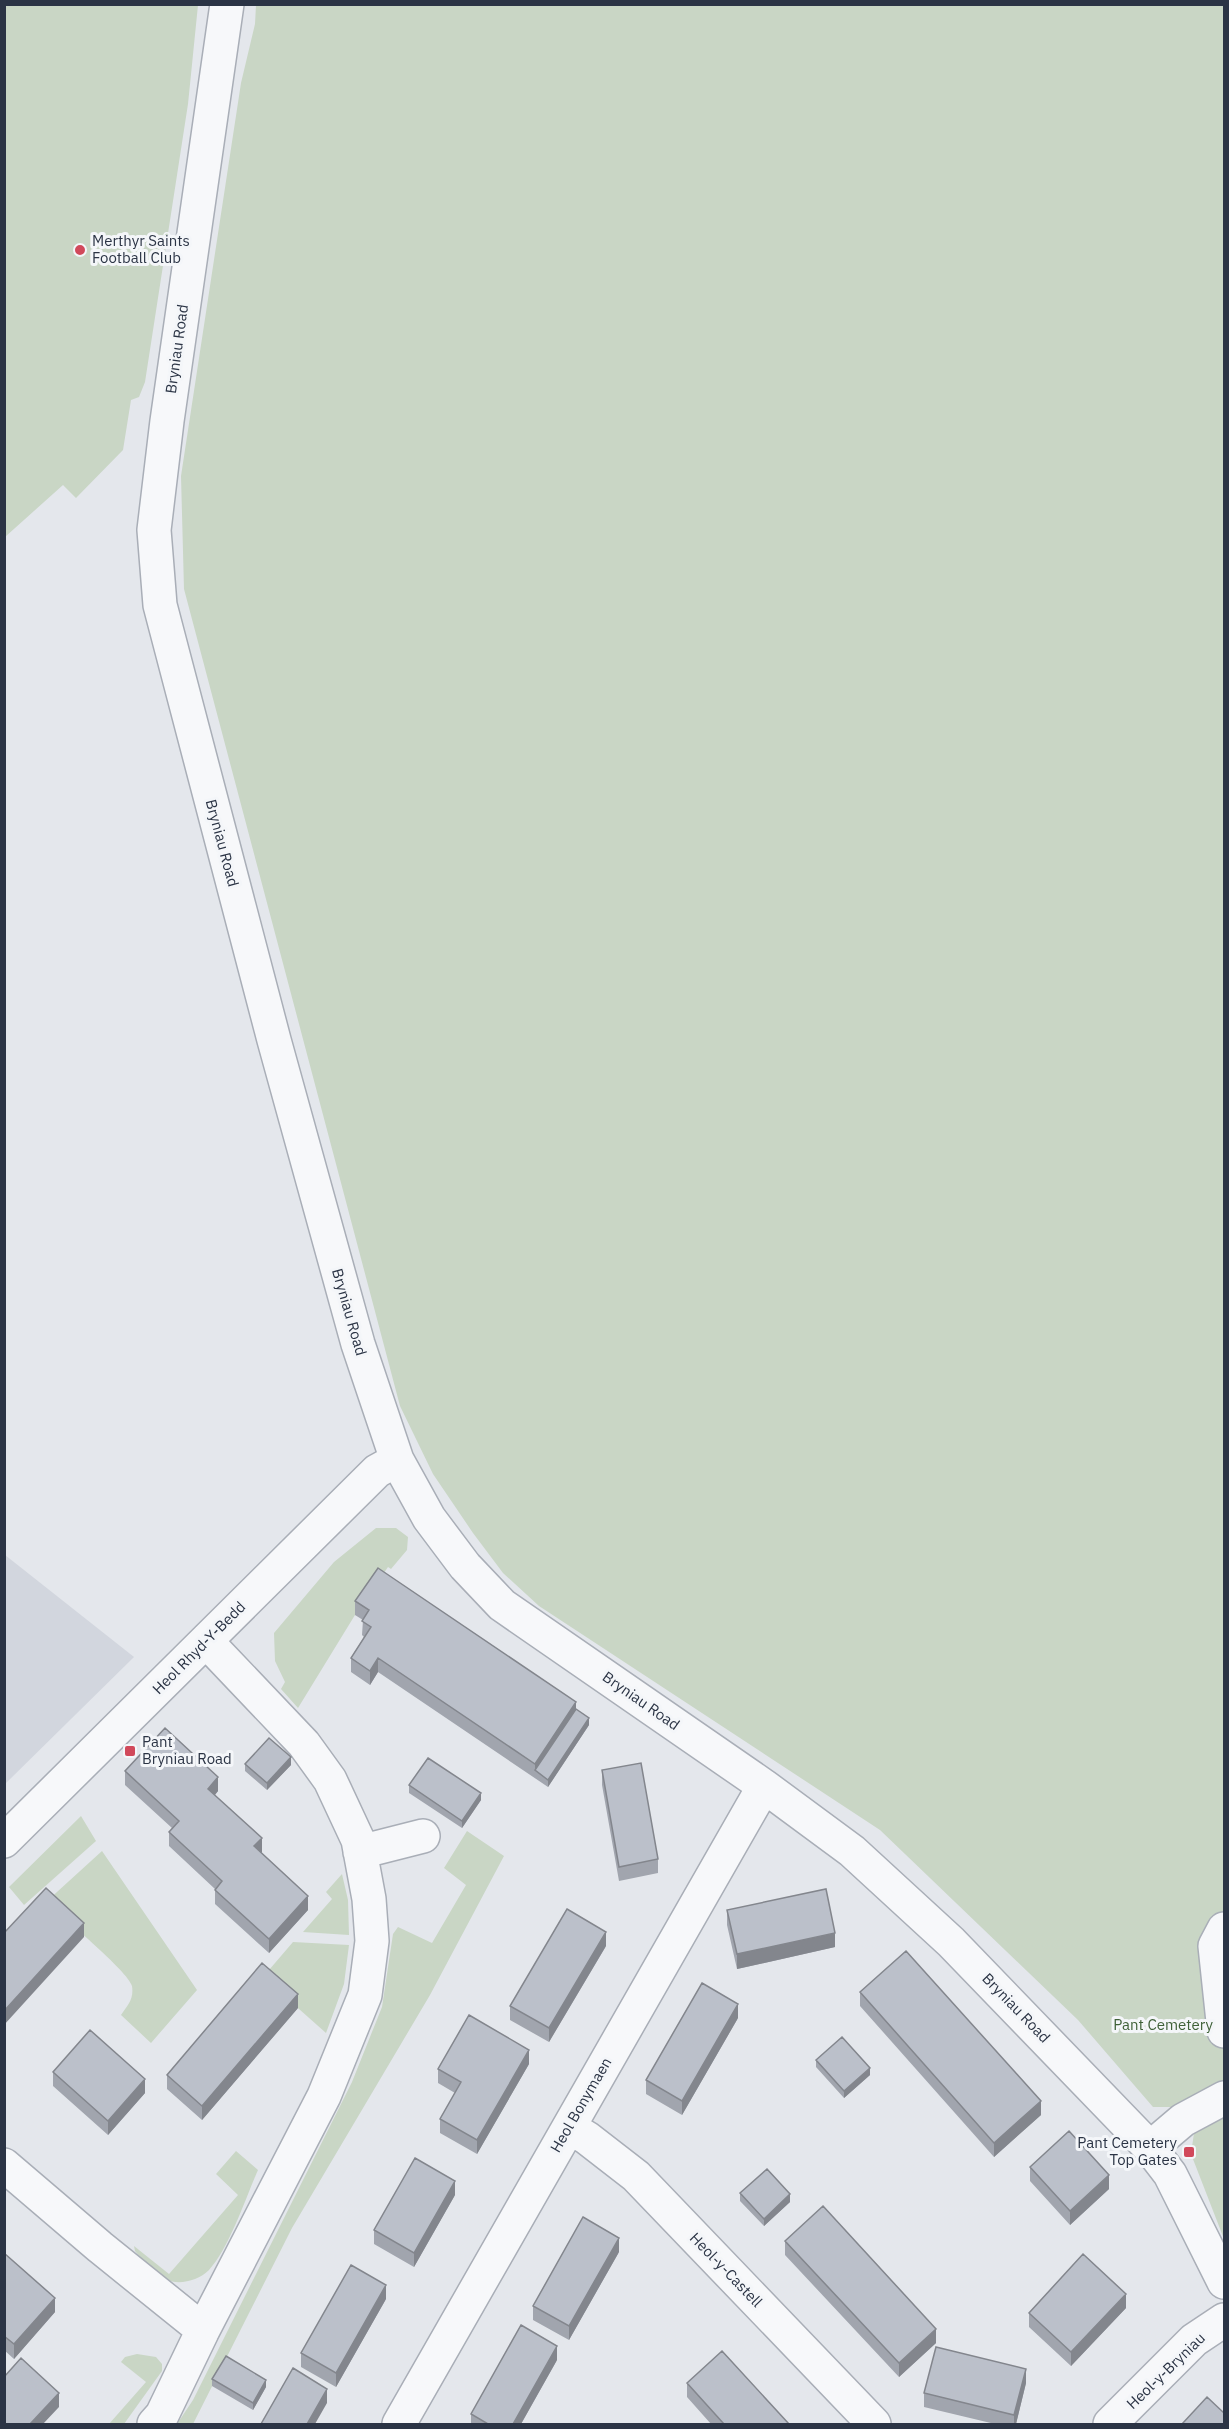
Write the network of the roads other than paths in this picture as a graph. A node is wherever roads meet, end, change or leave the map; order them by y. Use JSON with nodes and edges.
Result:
{"nodes":[{"id":1,"x":227,"y":4,"type":"edge"},
{"id":2,"x":397,"y":1460,"type":"junction"},
{"id":3,"x":206,"y":1641,"type":"junction"},
{"id":4,"x":764,"y":1786,"type":"junction"},
{"id":5,"x":423,"y":1836,"type":"dead end"},
{"id":6,"x":4,"y":1841,"type":"edge"},
{"id":7,"x":360,"y":1852,"type":"junction"},
{"id":8,"x":1224,"y":1929,"type":"edge"},
{"id":9,"x":1224,"y":2031,"type":"edge"},
{"id":10,"x":1224,"y":2098,"type":"edge"},
{"id":11,"x":569,"y":2127,"type":"junction"},
{"id":12,"x":1150,"y":2148,"type":"junction"},
{"id":13,"x":4,"y":2165,"type":"edge"},
{"id":14,"x":1224,"y":2282,"type":"edge"},
{"id":15,"x":1224,"y":2320,"type":"edge"},
{"id":16,"x":203,"y":2330,"type":"junction"},
{"id":17,"x":154,"y":2424,"type":"edge"},
{"id":18,"x":399,"y":2424,"type":"edge"},
{"id":19,"x":874,"y":2424,"type":"edge"},
{"id":20,"x":1110,"y":2424,"type":"edge"}],
"edges":[{"from":1,"to":2,"type":"street","name":"Bryniau Road"},
{"from":2,"to":3,"type":"street","name":"Heol Rhyd-Y-Bedd"},
{"from":2,"to":4,"type":"street","name":"Bryniau Road"},
{"from":3,"to":6,"type":"street","name":"Heol Rhyd-Y-Bedd"},
{"from":3,"to":7,"type":"street"},
{"from":4,"to":11,"type":"street","name":"Heol Bonymaen"},
{"from":4,"to":12,"type":"street","name":"Bryniau Road"},
{"from":5,"to":7,"type":"street"},
{"from":7,"to":16,"type":"street"},
{"from":8,"to":9,"type":"street"},
{"from":10,"to":12,"type":"street"},
{"from":11,"to":18,"type":"street","name":"Heol Bonymaen"},
{"from":11,"to":19,"type":"street","name":"Heol-y-Castell"},
{"from":12,"to":14,"type":"street","name":"Bryniau Road"},
{"from":13,"to":16,"type":"street"},
{"from":15,"to":20,"type":"street","name":"Heol-y-Bryniau"},
{"from":16,"to":17,"type":"street"}]}
